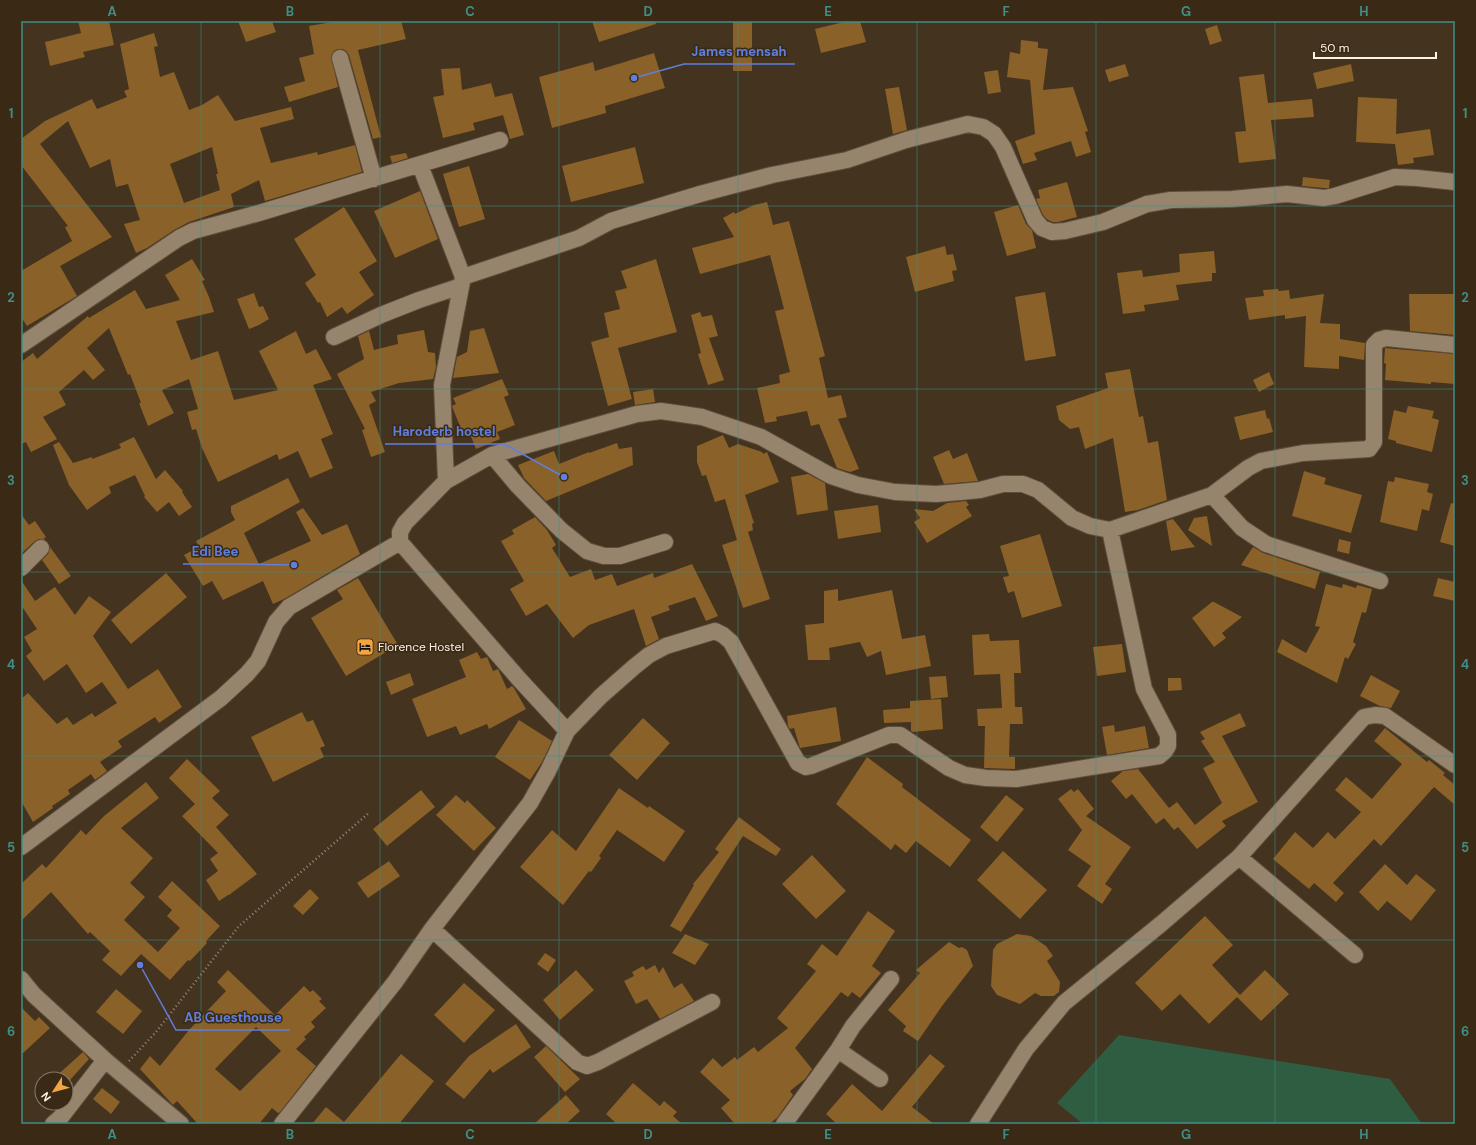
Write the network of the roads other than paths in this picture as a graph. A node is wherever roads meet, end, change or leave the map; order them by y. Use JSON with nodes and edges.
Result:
{"nodes":[{"id":1,"x":340,"y":58,"type":"dead end"},
{"id":2,"x":500,"y":140,"type":"dead end"},
{"id":3,"x":420,"y":165,"type":"junction"},
{"id":4,"x":374,"y":179,"type":"junction"},
{"id":5,"x":1455,"y":182,"type":"edge"},
{"id":6,"x":462,"y":282,"type":"junction"},
{"id":7,"x":334,"y":337,"type":"dead end"},
{"id":8,"x":21,"y":345,"type":"edge"},
{"id":9,"x":1455,"y":345,"type":"edge"},
{"id":10,"x":492,"y":455,"type":"junction"},
{"id":11,"x":446,"y":481,"type":"junction"},
{"id":12,"x":1212,"y":495,"type":"junction"},
{"id":13,"x":1110,"y":530,"type":"junction"},
{"id":14,"x":400,"y":542,"type":"junction"},
{"id":15,"x":665,"y":542,"type":"dead end"},
{"id":16,"x":41,"y":548,"type":"dead end"},
{"id":17,"x":21,"y":568,"type":"edge"},
{"id":18,"x":1380,"y":581,"type":"dead end"},
{"id":19,"x":567,"y":731,"type":"junction"},
{"id":20,"x":1455,"y":765,"type":"edge"},
{"id":21,"x":24,"y":839,"type":"edge"},
{"id":22,"x":1239,"y":857,"type":"junction"},
{"id":23,"x":432,"y":929,"type":"junction"},
{"id":24,"x":1355,"y":955,"type":"dead end"},
{"id":25,"x":21,"y":979,"type":"edge"},
{"id":26,"x":891,"y":979,"type":"dead end"},
{"id":27,"x":712,"y":1002,"type":"dead end"},
{"id":28,"x":838,"y":1050,"type":"junction"},
{"id":29,"x":105,"y":1060,"type":"junction"},
{"id":30,"x":880,"y":1078,"type":"dead end"},
{"id":31,"x":54,"y":1124,"type":"edge"},
{"id":32,"x":181,"y":1124,"type":"edge"},
{"id":33,"x":282,"y":1124,"type":"edge"},
{"id":34,"x":784,"y":1124,"type":"edge"},
{"id":35,"x":978,"y":1124,"type":"edge"}],
"edges":[{"from":1,"to":4,"type":"street"},
{"from":2,"to":3,"type":"street"},
{"from":3,"to":4,"type":"street"},
{"from":3,"to":6,"type":"street"},
{"from":4,"to":8,"type":"street"},
{"from":5,"to":6,"type":"street"},
{"from":6,"to":7,"type":"street"},
{"from":6,"to":11,"type":"street"},
{"from":9,"to":12,"type":"street"},
{"from":10,"to":11,"type":"street"},
{"from":10,"to":13,"type":"street"},
{"from":10,"to":15,"type":"street"},
{"from":11,"to":14,"type":"street"},
{"from":12,"to":13,"type":"street"},
{"from":12,"to":18,"type":"street"},
{"from":13,"to":19,"type":"street"},
{"from":14,"to":19,"type":"street"},
{"from":14,"to":21,"type":"street"},
{"from":16,"to":17,"type":"street"},
{"from":19,"to":23,"type":"street"},
{"from":20,"to":22,"type":"street"},
{"from":22,"to":24,"type":"street"},
{"from":22,"to":35,"type":"street"},
{"from":23,"to":27,"type":"street"},
{"from":23,"to":33,"type":"street"},
{"from":25,"to":29,"type":"street"},
{"from":26,"to":28,"type":"street"},
{"from":28,"to":30,"type":"street"},
{"from":28,"to":34,"type":"street"},
{"from":29,"to":31,"type":"street"},
{"from":29,"to":32,"type":"street"}]}
